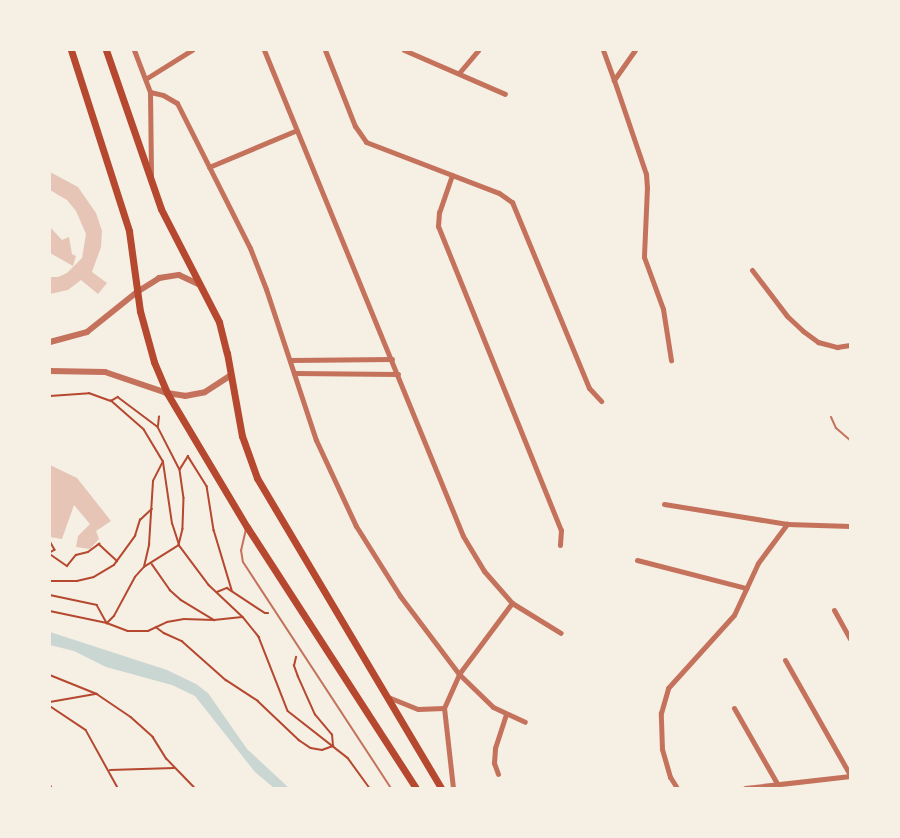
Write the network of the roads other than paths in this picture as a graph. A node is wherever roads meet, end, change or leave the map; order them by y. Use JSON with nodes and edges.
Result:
{"nodes":[{"id":1,"x":71,"y":50,"type":"edge"},
{"id":2,"x":106,"y":50,"type":"edge"},
{"id":3,"x":134,"y":50,"type":"edge"},
{"id":4,"x":192,"y":50,"type":"edge"},
{"id":5,"x":264,"y":50,"type":"edge"},
{"id":6,"x":325,"y":50,"type":"edge"},
{"id":7,"x":404,"y":50,"type":"edge"},
{"id":8,"x":478,"y":50,"type":"edge"},
{"id":9,"x":603,"y":50,"type":"edge"},
{"id":10,"x":635,"y":50,"type":"edge"},
{"id":11,"x":459,"y":73,"type":"junction"},
{"id":12,"x":147,"y":78,"type":"junction"},
{"id":13,"x":614,"y":80,"type":"junction"},
{"id":14,"x":150,"y":92,"type":"junction"},
{"id":15,"x":505,"y":94,"type":"dead end"},
{"id":16,"x":297,"y":130,"type":"junction"},
{"id":17,"x":209,"y":167,"type":"junction"},
{"id":18,"x":452,"y":175,"type":"junction"},
{"id":19,"x":150,"y":183,"type":"junction"},
{"id":20,"x":752,"y":270,"type":"dead end"},
{"id":21,"x":200,"y":285,"type":"junction"},
{"id":22,"x":137,"y":292,"type":"junction"},
{"id":23,"x":50,"y":342,"type":"edge"},
{"id":24,"x":850,"y":345,"type":"edge"},
{"id":25,"x":392,"y":359,"type":"junction"},
{"id":26,"x":290,"y":360,"type":"junction"},
{"id":27,"x":671,"y":360,"type":"dead end"},
{"id":28,"x":50,"y":371,"type":"edge"},
{"id":29,"x":294,"y":373,"type":"junction"},
{"id":30,"x":398,"y":374,"type":"junction"},
{"id":31,"x":231,"y":375,"type":"junction"},
{"id":32,"x":167,"y":393,"type":"junction"},
{"id":33,"x":601,"y":401,"type":"dead end"},
{"id":34,"x":831,"y":417,"type":"dead end"},
{"id":35,"x":850,"y":440,"type":"edge"},
{"id":36,"x":664,"y":504,"type":"dead end"},
{"id":37,"x":787,"y":524,"type":"junction"},
{"id":38,"x":850,"y":526,"type":"edge"},
{"id":39,"x":247,"y":527,"type":"junction"},
{"id":40,"x":560,"y":545,"type":"dead end"},
{"id":41,"x":637,"y":560,"type":"dead end"},
{"id":42,"x":746,"y":588,"type":"junction"},
{"id":43,"x":512,"y":603,"type":"junction"},
{"id":44,"x":834,"y":610,"type":"dead end"},
{"id":45,"x":561,"y":633,"type":"dead end"},
{"id":46,"x":850,"y":639,"type":"edge"},
{"id":47,"x":785,"y":660,"type":"dead end"},
{"id":48,"x":459,"y":674,"type":"junction"},
{"id":49,"x":388,"y":697,"type":"junction"},
{"id":50,"x":444,"y":708,"type":"junction"},
{"id":51,"x":734,"y":708,"type":"dead end"},
{"id":52,"x":506,"y":715,"type":"junction"},
{"id":53,"x":525,"y":722,"type":"dead end"},
{"id":54,"x":498,"y":774,"type":"dead end"},
{"id":55,"x":850,"y":775,"type":"edge"},
{"id":56,"x":778,"y":784,"type":"junction"},
{"id":57,"x":391,"y":789,"type":"edge"},
{"id":58,"x":416,"y":789,"type":"edge"},
{"id":59,"x":441,"y":789,"type":"edge"},
{"id":60,"x":453,"y":789,"type":"edge"},
{"id":61,"x":677,"y":789,"type":"edge"},
{"id":62,"x":745,"y":789,"type":"edge"}],
"edges":[{"from":1,"to":22,"type":"main road"},
{"from":2,"to":19,"type":"main road"},
{"from":3,"to":12,"type":"street"},
{"from":4,"to":12,"type":"street"},
{"from":5,"to":16,"type":"street"},
{"from":6,"to":18,"type":"street"},
{"from":7,"to":11,"type":"street"},
{"from":8,"to":11,"type":"street"},
{"from":9,"to":13,"type":"street"},
{"from":10,"to":13,"type":"street"},
{"from":11,"to":15,"type":"street"},
{"from":12,"to":14,"type":"street"},
{"from":13,"to":27,"type":"street"},
{"from":14,"to":17,"type":"street"},
{"from":14,"to":19,"type":"street"},
{"from":16,"to":17,"type":"street"},
{"from":16,"to":25,"type":"street"},
{"from":17,"to":26,"type":"street"},
{"from":18,"to":33,"type":"street"},
{"from":18,"to":40,"type":"street"},
{"from":19,"to":21,"type":"main road"},
{"from":20,"to":24,"type":"street"},
{"from":21,"to":22,"type":"street"},
{"from":21,"to":31,"type":"main road"},
{"from":22,"to":23,"type":"street"},
{"from":22,"to":32,"type":"main road"},
{"from":25,"to":26,"type":"street"},
{"from":25,"to":30,"type":"street"},
{"from":26,"to":29,"type":"street"},
{"from":28,"to":32,"type":"street"},
{"from":29,"to":30,"type":"street"},
{"from":29,"to":48,"type":"street"},
{"from":30,"to":43,"type":"street"},
{"from":31,"to":32,"type":"street"},
{"from":31,"to":49,"type":"main road"},
{"from":32,"to":39,"type":"main road"},
{"from":34,"to":35,"type":"lane"},
{"from":36,"to":37,"type":"street"},
{"from":37,"to":38,"type":"street"},
{"from":37,"to":42,"type":"street"},
{"from":39,"to":57,"type":"lane"},
{"from":39,"to":58,"type":"main road"},
{"from":41,"to":42,"type":"street"},
{"from":42,"to":61,"type":"street"},
{"from":43,"to":45,"type":"street"},
{"from":43,"to":48,"type":"street"},
{"from":44,"to":46,"type":"street"},
{"from":47,"to":55,"type":"street"},
{"from":48,"to":50,"type":"street"},
{"from":48,"to":52,"type":"street"},
{"from":49,"to":50,"type":"street"},
{"from":49,"to":59,"type":"main road"},
{"from":50,"to":60,"type":"street"},
{"from":51,"to":56,"type":"street"},
{"from":52,"to":53,"type":"street"},
{"from":52,"to":54,"type":"street"},
{"from":55,"to":56,"type":"street"},
{"from":56,"to":62,"type":"street"}]}
